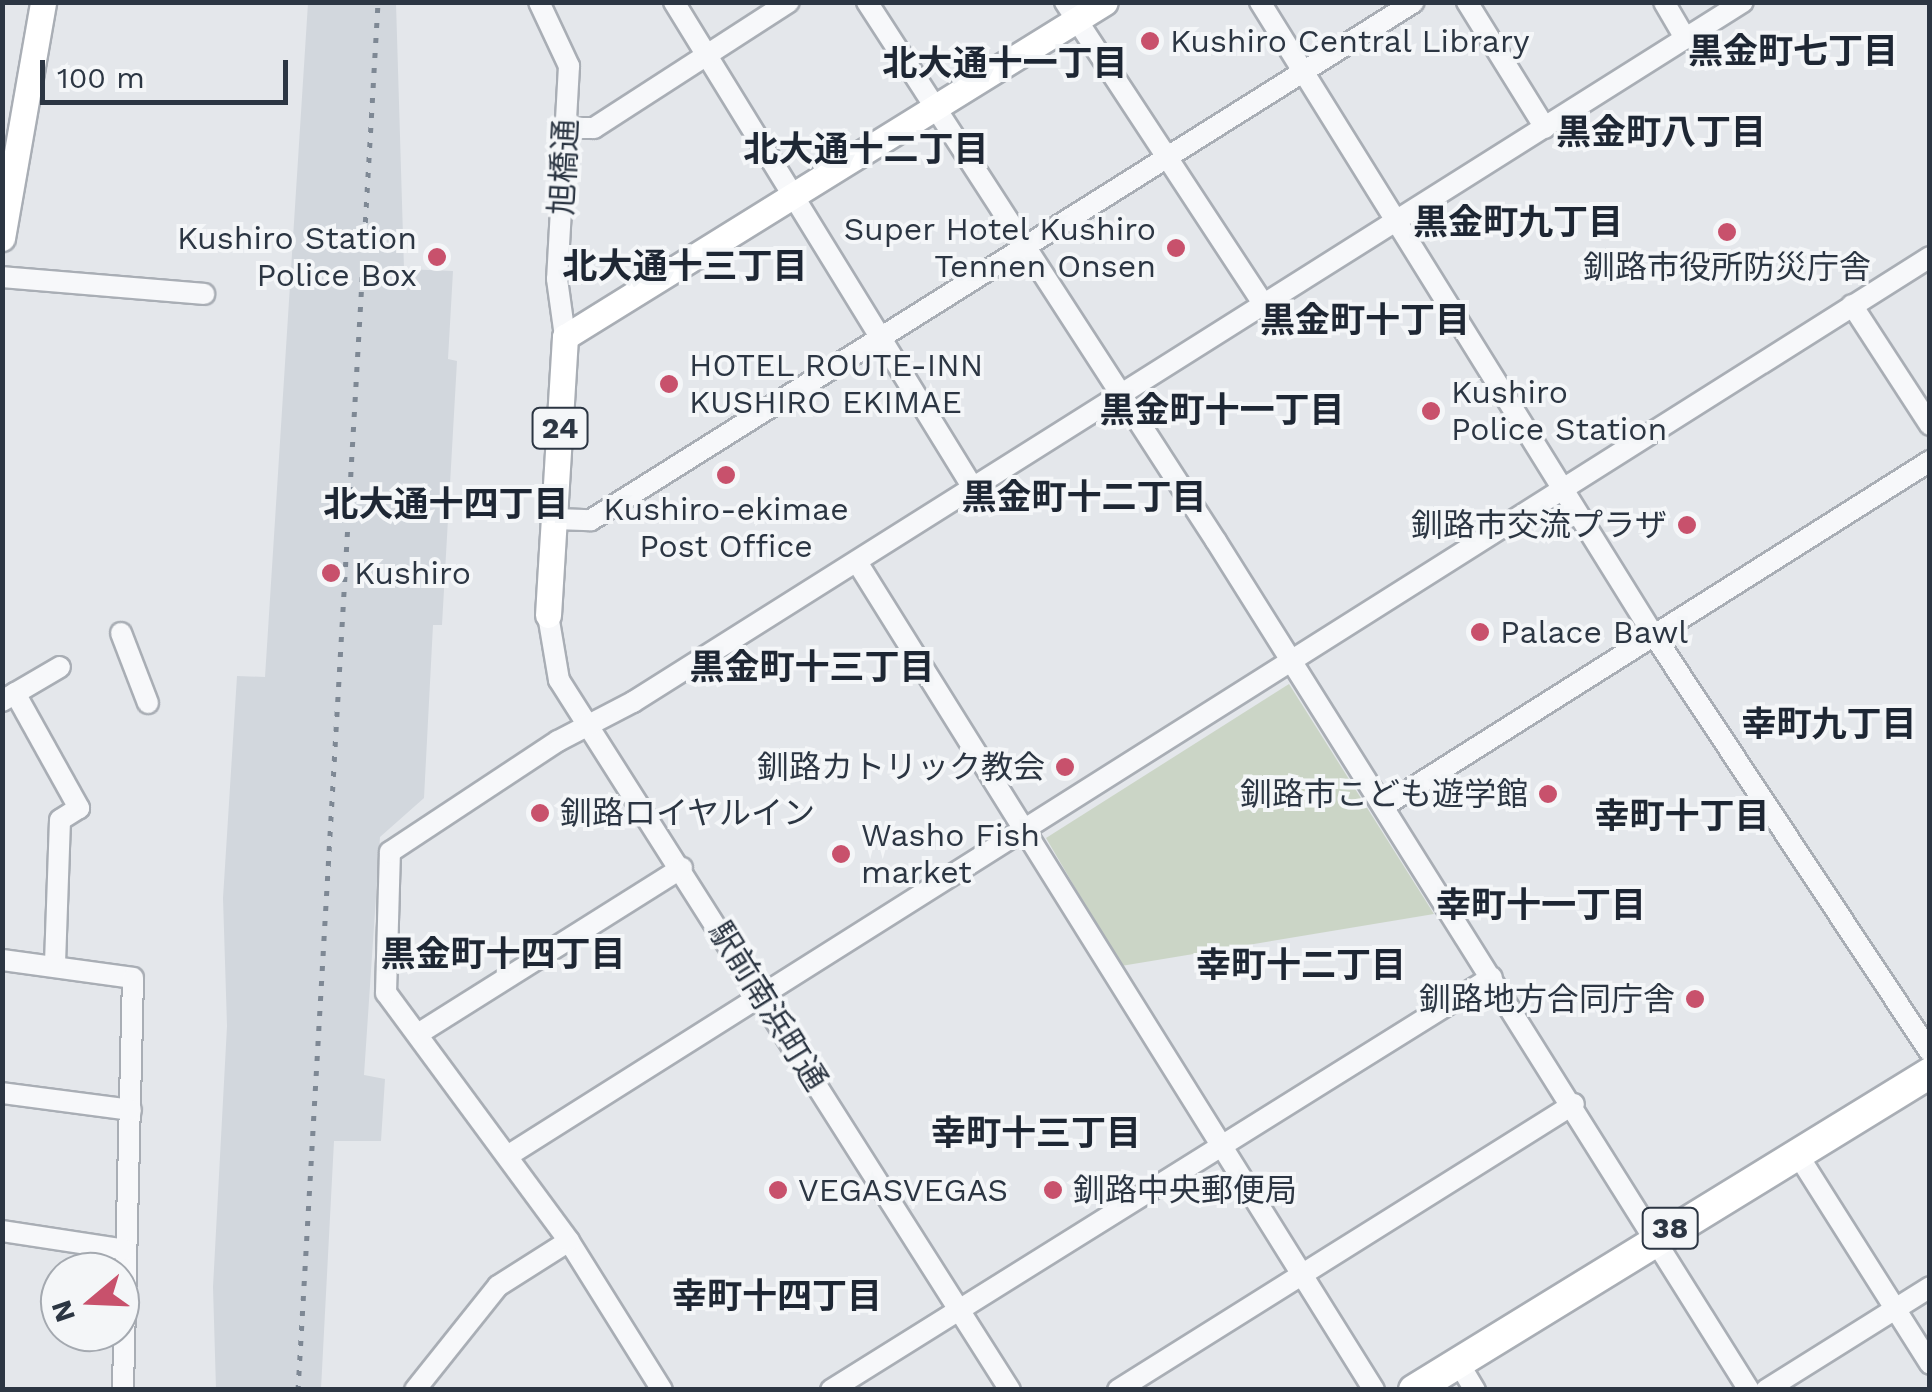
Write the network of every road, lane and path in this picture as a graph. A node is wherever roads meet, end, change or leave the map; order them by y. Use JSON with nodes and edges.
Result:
{"nodes":[{"id":1,"x":43,"y":2,"type":"edge"},
{"id":2,"x":539,"y":2,"type":"edge"},
{"id":3,"x":674,"y":2,"type":"edge"},
{"id":4,"x":790,"y":2,"type":"edge"},
{"id":5,"x":867,"y":2,"type":"edge"},
{"id":6,"x":1105,"y":2,"type":"edge"},
{"id":7,"x":1260,"y":2,"type":"edge"},
{"id":8,"x":1414,"y":2,"type":"edge"},
{"id":9,"x":1467,"y":2,"type":"edge"},
{"id":10,"x":1664,"y":2,"type":"edge"},
{"id":11,"x":1743,"y":2,"type":"edge"},
{"id":12,"x":1072,"y":11,"type":"edge"},
{"id":13,"x":1686,"y":38,"type":"junction"},
{"id":14,"x":708,"y":56,"type":"junction"},
{"id":15,"x":1303,"y":72,"type":"junction"},
{"id":16,"x":933,"y":108,"type":"junction"},
{"id":17,"x":567,"y":128,"type":"junction"},
{"id":18,"x":1545,"y":128,"type":"junction"},
{"id":19,"x":1167,"y":156,"type":"junction"},
{"id":20,"x":792,"y":196,"type":"junction"},
{"id":21,"x":6,"y":201,"type":"edge"},
{"id":22,"x":1399,"y":219,"type":"junction"},
{"id":23,"x":2,"y":238,"type":"edge"},
{"id":24,"x":1026,"y":245,"type":"junction"},
{"id":25,"x":1930,"y":257,"type":"edge"},
{"id":26,"x":2,"y":277,"type":"edge"},
{"id":27,"x":204,"y":294,"type":"dead end"},
{"id":28,"x":1263,"y":304,"type":"junction"},
{"id":29,"x":1852,"y":305,"type":"junction"},
{"id":30,"x":565,"y":337,"type":"junction"},
{"id":31,"x":876,"y":338,"type":"junction"},
{"id":32,"x":1121,"y":393,"type":"junction"},
{"id":33,"x":1930,"y":425,"type":"edge"},
{"id":34,"x":1930,"y":461,"type":"edge"},
{"id":35,"x":1565,"y":486,"type":"junction"},
{"id":36,"x":973,"y":488,"type":"junction"},
{"id":37,"x":555,"y":519,"type":"junction"},
{"id":38,"x":857,"y":562,"type":"junction"},
{"id":39,"x":548,"y":615,"type":"joint"},
{"id":40,"x":121,"y":633,"type":"dead end"},
{"id":41,"x":1654,"y":634,"type":"junction"},
{"id":42,"x":1291,"y":660,"type":"junction"},
{"id":43,"x":60,"y":667,"type":"dead end"},
{"id":44,"x":9,"y":697,"type":"edge"},
{"id":45,"x":148,"y":702,"type":"dead end"},
{"id":46,"x":587,"y":726,"type":"junction"},
{"id":47,"x":1384,"y":806,"type":"junction"},
{"id":48,"x":1025,"y":830,"type":"junction"},
{"id":49,"x":682,"y":868,"type":"junction"},
{"id":50,"x":2,"y":960,"type":"edge"},
{"id":51,"x":55,"y":966,"type":"junction"},
{"id":52,"x":1492,"y":977,"type":"junction"},
{"id":53,"x":760,"y":997,"type":"junction"},
{"id":54,"x":418,"y":1034,"type":"junction"},
{"id":55,"x":1930,"y":1052,"type":"edge"},
{"id":56,"x":1930,"y":1073,"type":"edge"},
{"id":57,"x":2,"y":1093,"type":"edge"},
{"id":58,"x":1574,"y":1104,"type":"junction"},
{"id":59,"x":130,"y":1110,"type":"junction"},
{"id":60,"x":1222,"y":1145,"type":"junction"},
{"id":61,"x":1798,"y":1155,"type":"junction"},
{"id":62,"x":508,"y":1156,"type":"junction"},
{"id":63,"x":2,"y":1230,"type":"edge"},
{"id":64,"x":1656,"y":1236,"type":"junction"},
{"id":65,"x":569,"y":1241,"type":"junction"},
{"id":66,"x":126,"y":1250,"type":"junction"},
{"id":67,"x":1303,"y":1274,"type":"junction"},
{"id":68,"x":1930,"y":1286,"type":"edge"},
{"id":69,"x":958,"y":1308,"type":"junction"},
{"id":70,"x":1894,"y":1309,"type":"junction"},
{"id":71,"x":1458,"y":1362,"type":"junction"},
{"id":72,"x":1930,"y":1364,"type":"edge"},
{"id":73,"x":123,"y":1390,"type":"edge"},
{"id":74,"x":415,"y":1390,"type":"edge"},
{"id":75,"x":662,"y":1390,"type":"edge"},
{"id":76,"x":831,"y":1390,"type":"edge"},
{"id":77,"x":1010,"y":1390,"type":"edge"},
{"id":78,"x":1118,"y":1390,"type":"edge"},
{"id":79,"x":1374,"y":1390,"type":"edge"},
{"id":80,"x":1414,"y":1390,"type":"edge"},
{"id":81,"x":1476,"y":1390,"type":"edge"},
{"id":82,"x":1750,"y":1390,"type":"edge"},
{"id":83,"x":1766,"y":1390,"type":"edge"}],
"edges":[{"from":1,"to":21,"type":"main road"},
{"from":2,"to":17,"type":"street","name":"旭橋通"},
{"from":3,"to":14,"type":"street"},
{"from":4,"to":14,"type":"street"},
{"from":5,"to":16,"type":"street"},
{"from":6,"to":12,"type":"main road"},
{"from":7,"to":15,"type":"street"},
{"from":8,"to":15,"type":"street"},
{"from":9,"to":18,"type":"street"},
{"from":10,"to":13,"type":"street"},
{"from":11,"to":13,"type":"street"},
{"from":12,"to":16,"type":"main road"},
{"from":12,"to":19,"type":"street"},
{"from":13,"to":18,"type":"street"},
{"from":14,"to":17,"type":"street"},
{"from":14,"to":20,"type":"street"},
{"from":15,"to":19,"type":"street"},
{"from":15,"to":22,"type":"street"},
{"from":16,"to":20,"type":"main road"},
{"from":16,"to":24,"type":"street"},
{"from":17,"to":30,"type":"street","name":"旭橋通"},
{"from":18,"to":22,"type":"street"},
{"from":19,"to":24,"type":"street"},
{"from":19,"to":28,"type":"street"},
{"from":20,"to":30,"type":"main road"},
{"from":20,"to":31,"type":"street"},
{"from":21,"to":23,"type":"main road"},
{"from":22,"to":28,"type":"street"},
{"from":22,"to":35,"type":"street"},
{"from":24,"to":31,"type":"street"},
{"from":24,"to":32,"type":"street"},
{"from":25,"to":29,"type":"street"},
{"from":26,"to":27,"type":"street"},
{"from":28,"to":32,"type":"street"},
{"from":29,"to":33,"type":"street"},
{"from":29,"to":35,"type":"street"},
{"from":30,"to":37,"type":"main road","number":"24"},
{"from":31,"to":36,"type":"street"},
{"from":31,"to":37,"type":"street"},
{"from":32,"to":36,"type":"street"},
{"from":32,"to":42,"type":"street"},
{"from":34,"to":41,"type":"street"},
{"from":35,"to":41,"type":"street"},
{"from":35,"to":42,"type":"street"},
{"from":36,"to":38,"type":"street"},
{"from":37,"to":39,"type":"main road","number":"24"},
{"from":38,"to":46,"type":"street"},
{"from":38,"to":48,"type":"street"},
{"from":39,"to":46,"type":"street","name":"駅前南浜町通"},
{"from":40,"to":45,"type":"street"},
{"from":41,"to":47,"type":"street"},
{"from":41,"to":55,"type":"street"},
{"from":42,"to":47,"type":"street"},
{"from":42,"to":48,"type":"street"},
{"from":43,"to":44,"type":"street"},
{"from":44,"to":51,"type":"street"},
{"from":46,"to":49,"type":"street","name":"駅前南浜町通"},
{"from":46,"to":54,"type":"street"},
{"from":47,"to":52,"type":"street"},
{"from":48,"to":53,"type":"street"},
{"from":48,"to":60,"type":"street"},
{"from":49,"to":53,"type":"street","name":"駅前南浜町通"},
{"from":49,"to":54,"type":"street"},
{"from":50,"to":51,"type":"street"},
{"from":51,"to":59,"type":"street"},
{"from":52,"to":58,"type":"street"},
{"from":52,"to":60,"type":"street"},
{"from":53,"to":62,"type":"street"},
{"from":53,"to":69,"type":"street","name":"駅前南浜町通"},
{"from":54,"to":62,"type":"street"},
{"from":56,"to":61,"type":"highway","number":"38"},
{"from":57,"to":59,"type":"street"},
{"from":58,"to":64,"type":"street"},
{"from":58,"to":67,"type":"street"},
{"from":59,"to":66,"type":"street"},
{"from":60,"to":67,"type":"street"},
{"from":60,"to":69,"type":"street"},
{"from":61,"to":64,"type":"highway","number":"38"},
{"from":61,"to":70,"type":"street"},
{"from":62,"to":65,"type":"street"},
{"from":63,"to":66,"type":"street"},
{"from":64,"to":71,"type":"highway","number":"38"},
{"from":64,"to":82,"type":"street"},
{"from":65,"to":74,"type":"street"},
{"from":65,"to":75,"type":"street"},
{"from":66,"to":73,"type":"street"},
{"from":67,"to":78,"type":"street"},
{"from":67,"to":79,"type":"street"},
{"from":68,"to":70,"type":"street"},
{"from":69,"to":76,"type":"street"},
{"from":69,"to":77,"type":"street","name":"駅前南浜町通"},
{"from":70,"to":72,"type":"street"},
{"from":70,"to":83,"type":"street"},
{"from":71,"to":80,"type":"highway","number":"38"},
{"from":71,"to":81,"type":"street"}]}
